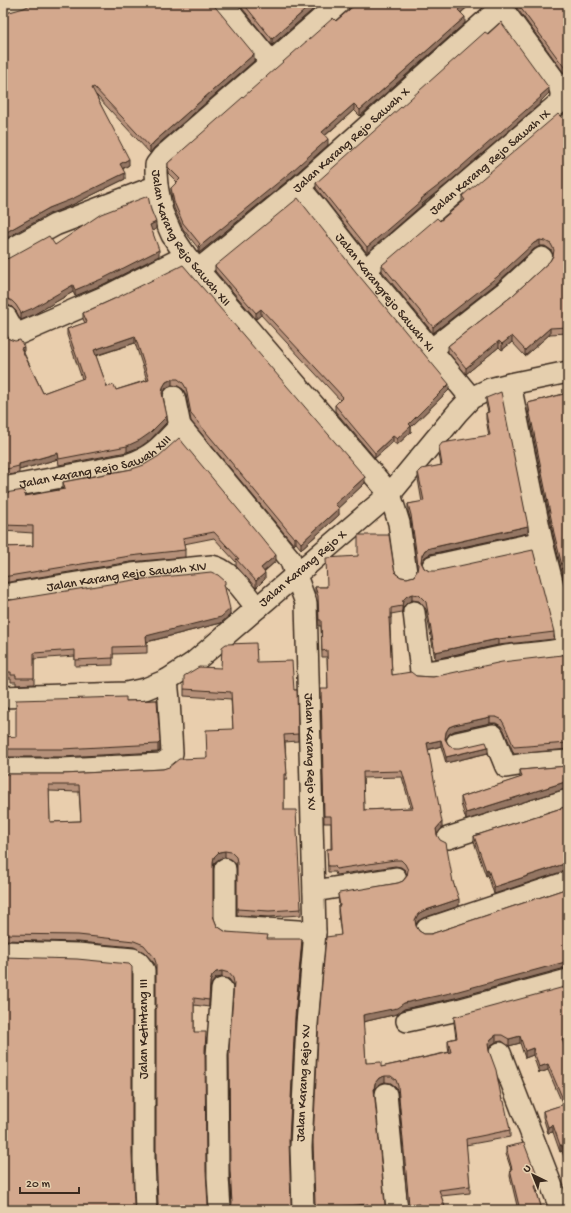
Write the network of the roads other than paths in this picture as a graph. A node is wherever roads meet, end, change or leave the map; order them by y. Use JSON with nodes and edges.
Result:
{"nodes":[{"id":1,"x":21,"y":3,"type":"edge"},
{"id":2,"x":222,"y":3,"type":"edge"},
{"id":3,"x":339,"y":3,"type":"edge"},
{"id":4,"x":499,"y":5,"type":"edge"},
{"id":5,"x":3,"y":8,"type":"edge"},
{"id":6,"x":271,"y":62,"type":"junction"},
{"id":7,"x":564,"y":109,"type":"edge"},
{"id":8,"x":157,"y":186,"type":"junction"},
{"id":9,"x":298,"y":187,"type":"junction"},
{"id":10,"x":3,"y":254,"type":"edge"},
{"id":11,"x":542,"y":258,"type":"dead end"},
{"id":12,"x":192,"y":263,"type":"junction"},
{"id":13,"x":365,"y":270,"type":"junction"},
{"id":14,"x":3,"y":318,"type":"edge"},
{"id":15,"x":432,"y":349,"type":"junction"},
{"id":16,"x":568,"y":372,"type":"edge"},
{"id":17,"x":510,"y":384,"type":"junction"},
{"id":18,"x":174,"y":397,"type":"dead end"},
{"id":19,"x":471,"y":398,"type":"junction"},
{"id":20,"x":180,"y":426,"type":"junction"},
{"id":21,"x":3,"y":488,"type":"edge"},
{"id":22,"x":390,"y":494,"type":"junction"},
{"id":23,"x":542,"y":542,"type":"junction"},
{"id":24,"x":433,"y":566,"type":"dead end"},
{"id":25,"x":406,"y":573,"type":"dead end"},
{"id":26,"x":296,"y":574,"type":"junction"},
{"id":27,"x":3,"y":595,"type":"edge"},
{"id":28,"x":257,"y":608,"type":"junction"},
{"id":29,"x":414,"y":612,"type":"dead end"},
{"id":30,"x":568,"y":647,"type":"edge"},
{"id":31,"x":167,"y":680,"type":"junction"},
{"id":32,"x":3,"y":697,"type":"edge"},
{"id":33,"x":457,"y":743,"type":"dead end"},
{"id":34,"x":568,"y":761,"type":"edge"},
{"id":35,"x":3,"y":769,"type":"edge"},
{"id":36,"x":568,"y":800,"type":"edge"},
{"id":37,"x":448,"y":838,"type":"dead end"},
{"id":38,"x":225,"y":869,"type":"dead end"},
{"id":39,"x":396,"y":878,"type":"dead end"},
{"id":40,"x":568,"y":882,"type":"edge"},
{"id":41,"x":314,"y":891,"type":"junction"},
{"id":42,"x":427,"y":929,"type":"dead end"},
{"id":43,"x":315,"y":932,"type":"junction"},
{"id":44,"x":3,"y":952,"type":"edge"},
{"id":45,"x":568,"y":980,"type":"edge"},
{"id":46,"x":222,"y":990,"type":"dead end"},
{"id":47,"x":406,"y":1021,"type":"dead end"},
{"id":48,"x":500,"y":1053,"type":"dead end"},
{"id":49,"x":386,"y":1094,"type":"dead end"},
{"id":50,"x":146,"y":1210,"type":"edge"},
{"id":51,"x":220,"y":1210,"type":"edge"},
{"id":52,"x":303,"y":1210,"type":"edge"},
{"id":53,"x":397,"y":1210,"type":"edge"},
{"id":54,"x":561,"y":1210,"type":"edge"}],
"edges":[{"from":1,"to":5,"type":"street"},
{"from":2,"to":6,"type":"street"},
{"from":3,"to":6,"type":"street","name":"Jalan Karang Rejo Sawah XII"},
{"from":4,"to":7,"type":"street","name":"Jalan Karang Rejo Sawah IX"},
{"from":4,"to":9,"type":"street","name":"Jalan Karang Rejo Sawah X"},
{"from":6,"to":8,"type":"street","name":"Jalan Karang Rejo Sawah XII"},
{"from":7,"to":13,"type":"street","name":"Jalan Karang Rejo Sawah IX"},
{"from":8,"to":10,"type":"street"},
{"from":8,"to":12,"type":"street","name":"Jalan Karang Rejo Sawah XII"},
{"from":9,"to":12,"type":"street","name":"Jalan Karang Rejo Sawah X"},
{"from":9,"to":13,"type":"street","name":"Jalan Karangrejo Sawah XI"},
{"from":11,"to":15,"type":"street"},
{"from":12,"to":14,"type":"street","name":"Jalan Karang Rejo Sawah X"},
{"from":12,"to":22,"type":"street","name":"Jalan Karang Rejo Sawah XII"},
{"from":13,"to":15,"type":"street","name":"Jalan Karangrejo Sawah XI"},
{"from":15,"to":19,"type":"street","name":"Jalan Karangrejo Sawah XI"},
{"from":16,"to":17,"type":"street","name":"Jalan Karang Rejo X"},
{"from":17,"to":19,"type":"street","name":"Jalan Karang Rejo X"},
{"from":17,"to":23,"type":"street"},
{"from":18,"to":20,"type":"street"},
{"from":19,"to":22,"type":"street","name":"Jalan Karang Rejo X"},
{"from":20,"to":21,"type":"street","name":"Jalan Karang Rejo Sawah XIII"},
{"from":20,"to":26,"type":"street","name":"Jalan Karang Rejo XV"},
{"from":22,"to":25,"type":"street"},
{"from":22,"to":26,"type":"street","name":"Jalan Karang Rejo X"},
{"from":23,"to":24,"type":"street"},
{"from":23,"to":30,"type":"street"},
{"from":26,"to":28,"type":"street","name":"Jalan Karang Rejo X"},
{"from":26,"to":41,"type":"street","name":"Jalan Karang Rejo XV"},
{"from":27,"to":28,"type":"street","name":"Jalan Karang Rejo Sawah XIV"},
{"from":28,"to":31,"type":"street","name":"Jalan Karang Rejo X"},
{"from":29,"to":30,"type":"street"},
{"from":31,"to":32,"type":"street","name":"Jalan Karang Rejo X"},
{"from":31,"to":35,"type":"street"},
{"from":33,"to":34,"type":"street"},
{"from":36,"to":37,"type":"street"},
{"from":38,"to":43,"type":"street"},
{"from":39,"to":41,"type":"street"},
{"from":40,"to":42,"type":"street"},
{"from":41,"to":43,"type":"street","name":"Jalan Karang Rejo XV"},
{"from":43,"to":52,"type":"street","name":"Jalan Karang Rejo XV"},
{"from":44,"to":50,"type":"street","name":"Jalan Ketintang III"},
{"from":45,"to":47,"type":"street"},
{"from":46,"to":51,"type":"street"},
{"from":48,"to":54,"type":"street"},
{"from":49,"to":53,"type":"street"}]}
